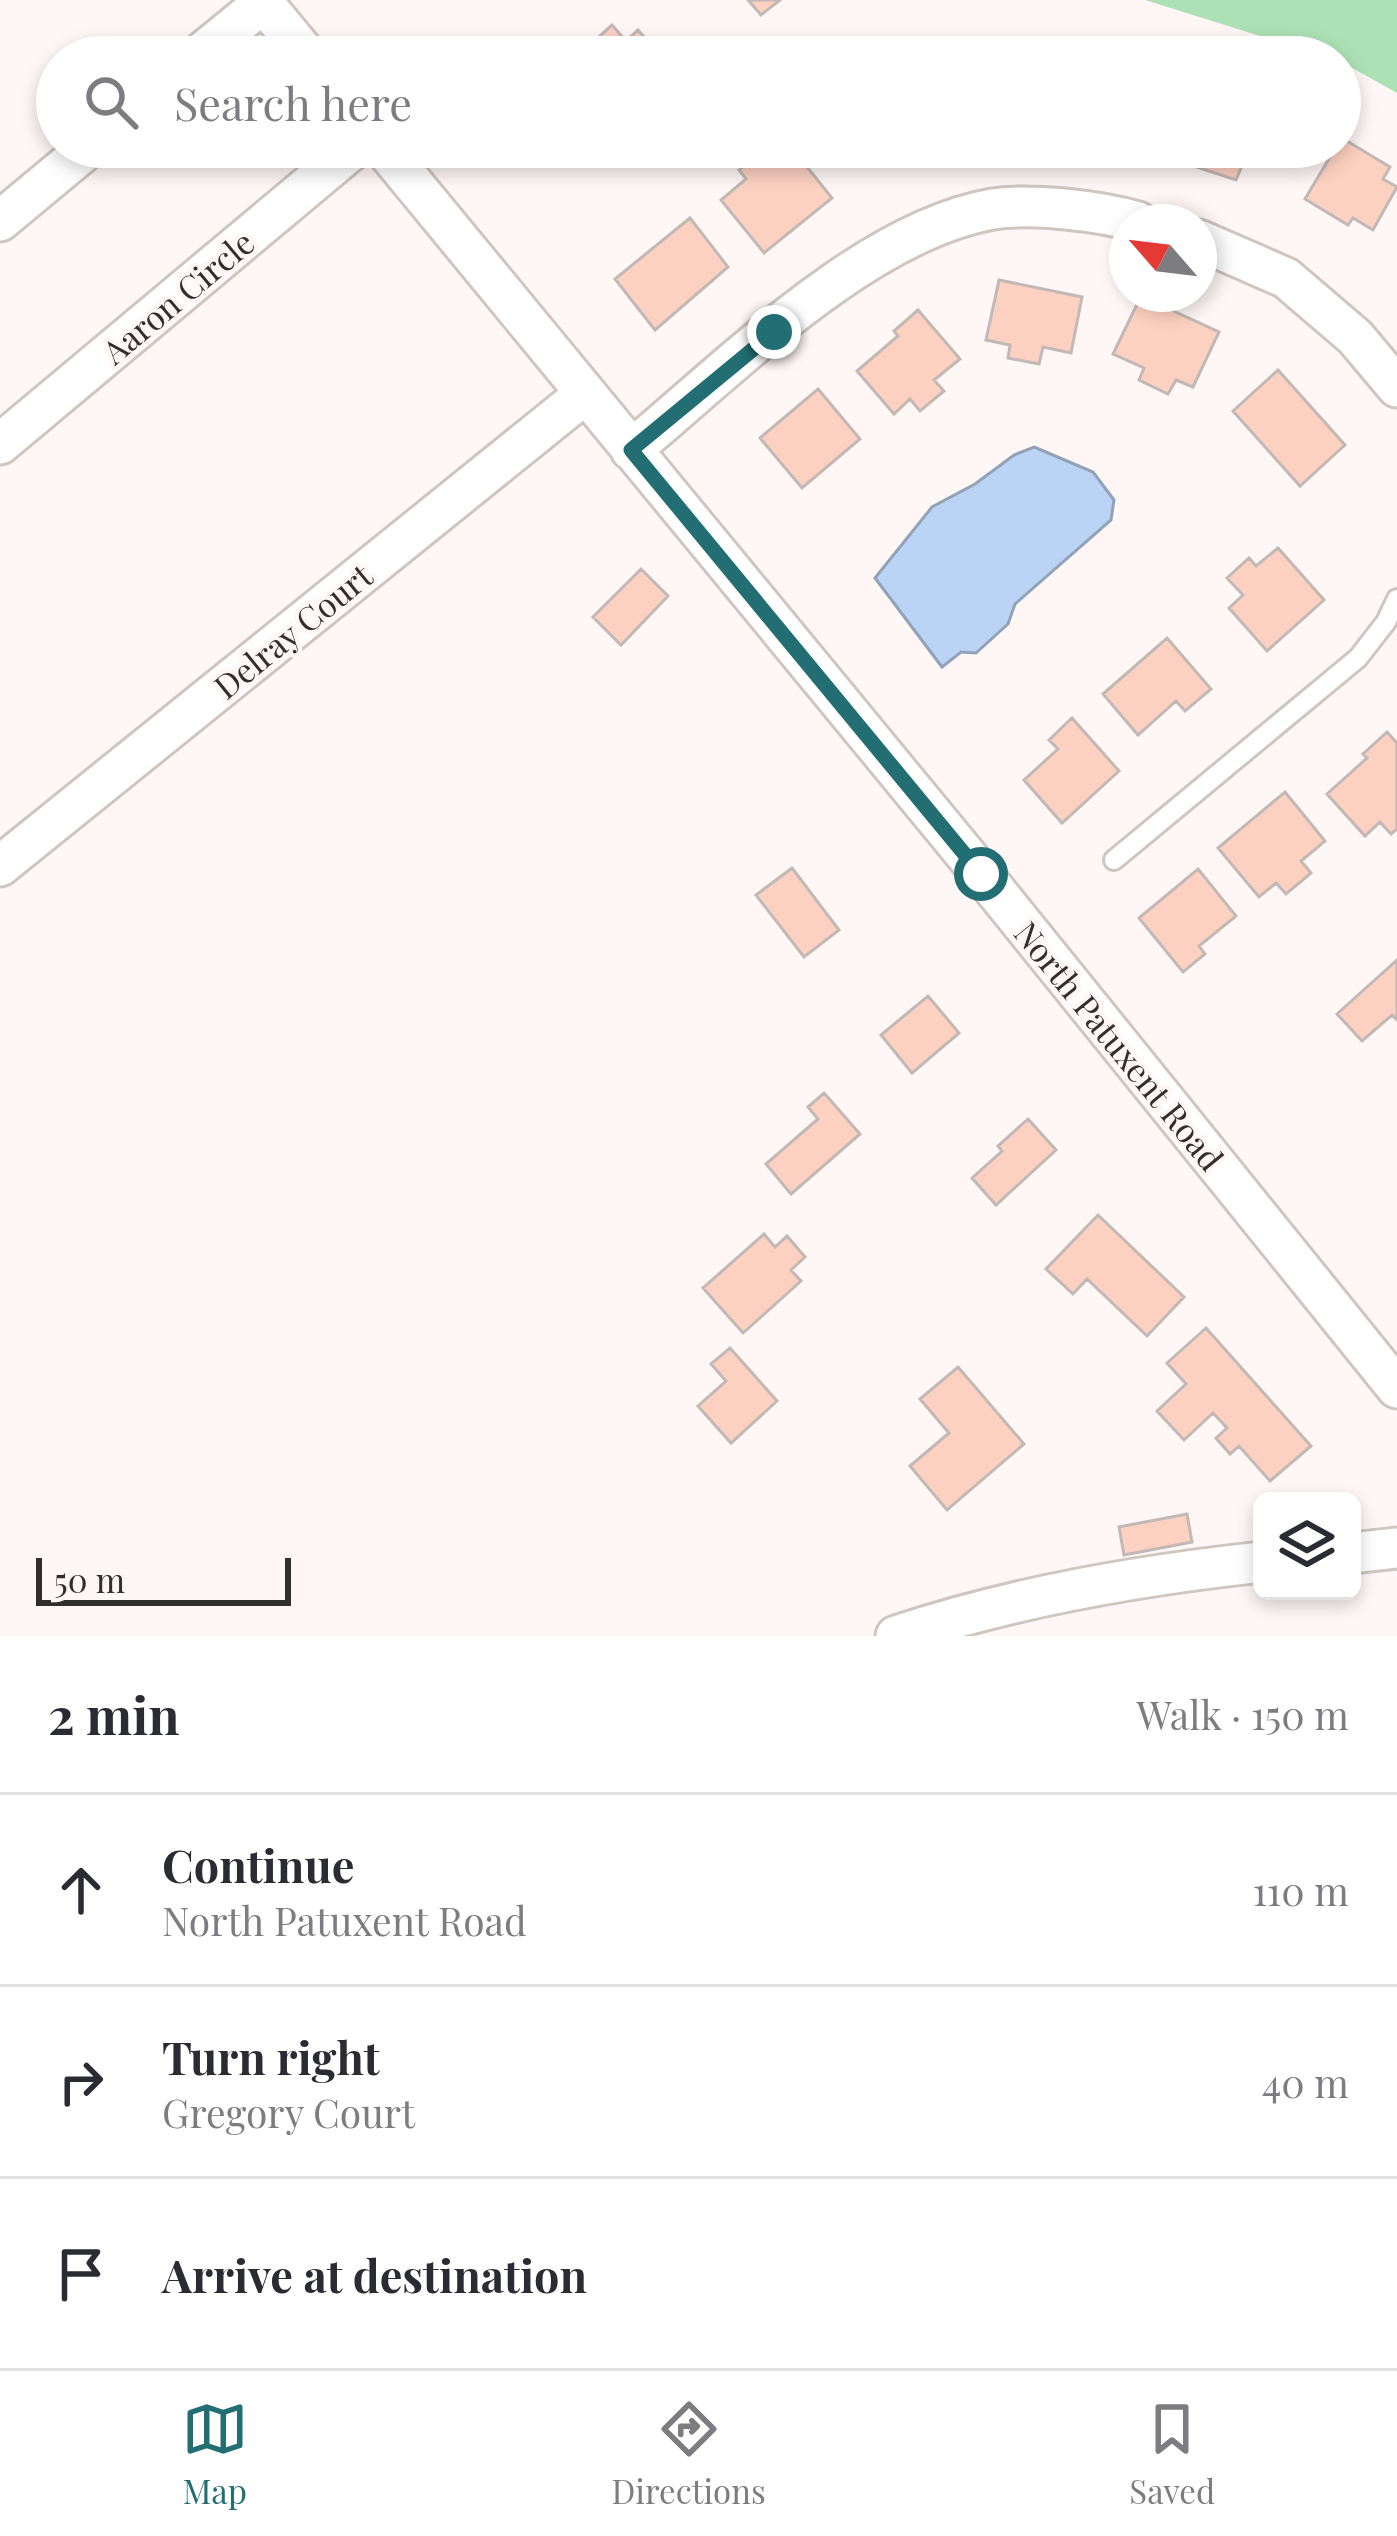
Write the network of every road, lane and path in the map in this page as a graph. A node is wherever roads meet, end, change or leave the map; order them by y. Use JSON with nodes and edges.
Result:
{"nodes":[{"id":1,"x":262,"y":1,"type":"edge"},
{"id":2,"x":221,"y":36,"type":"edge"},
{"id":3,"x":291,"y":36,"type":"edge"},
{"id":4,"x":64,"y":168,"type":"edge"},
{"id":5,"x":330,"y":168,"type":"edge"},
{"id":6,"x":400,"y":168,"type":"edge"},
{"id":7,"x":1109,"y":214,"type":"edge"},
{"id":8,"x":0,"y":221,"type":"edge"},
{"id":9,"x":1217,"y":249,"type":"edge"},
{"id":10,"x":1397,"y":387,"type":"edge"},
{"id":11,"x":585,"y":394,"type":"junction"},
{"id":12,"x":0,"y":444,"type":"edge"},
{"id":13,"x":631,"y":450,"type":"junction"},
{"id":14,"x":1397,"y":599,"type":"edge"},
{"id":15,"x":1114,"y":860,"type":"dead end"},
{"id":16,"x":0,"y":866,"type":"edge"},
{"id":17,"x":1397,"y":1388,"type":"edge"},
{"id":18,"x":1397,"y":1548,"type":"edge"},
{"id":19,"x":1361,"y":1552,"type":"edge"},
{"id":20,"x":1253,"y":1563,"type":"edge"},
{"id":21,"x":896,"y":1636,"type":"edge"}],
"edges":[{"from":1,"to":2,"type":"street"},
{"from":1,"to":3,"type":"street"},
{"from":4,"to":8,"type":"street"},
{"from":5,"to":12,"type":"street","name":"Aaron Circle"},
{"from":6,"to":11,"type":"street","name":"North Patuxent Road"},
{"from":7,"to":13,"type":"street"},
{"from":9,"to":10,"type":"street"},
{"from":11,"to":13,"type":"street","name":"North Patuxent Road"},
{"from":11,"to":16,"type":"street","name":"Delray Court"},
{"from":13,"to":17,"type":"street","name":"North Patuxent Road"},
{"from":14,"to":15,"type":"lane"},
{"from":18,"to":19,"type":"street"},
{"from":20,"to":21,"type":"street"}]}
